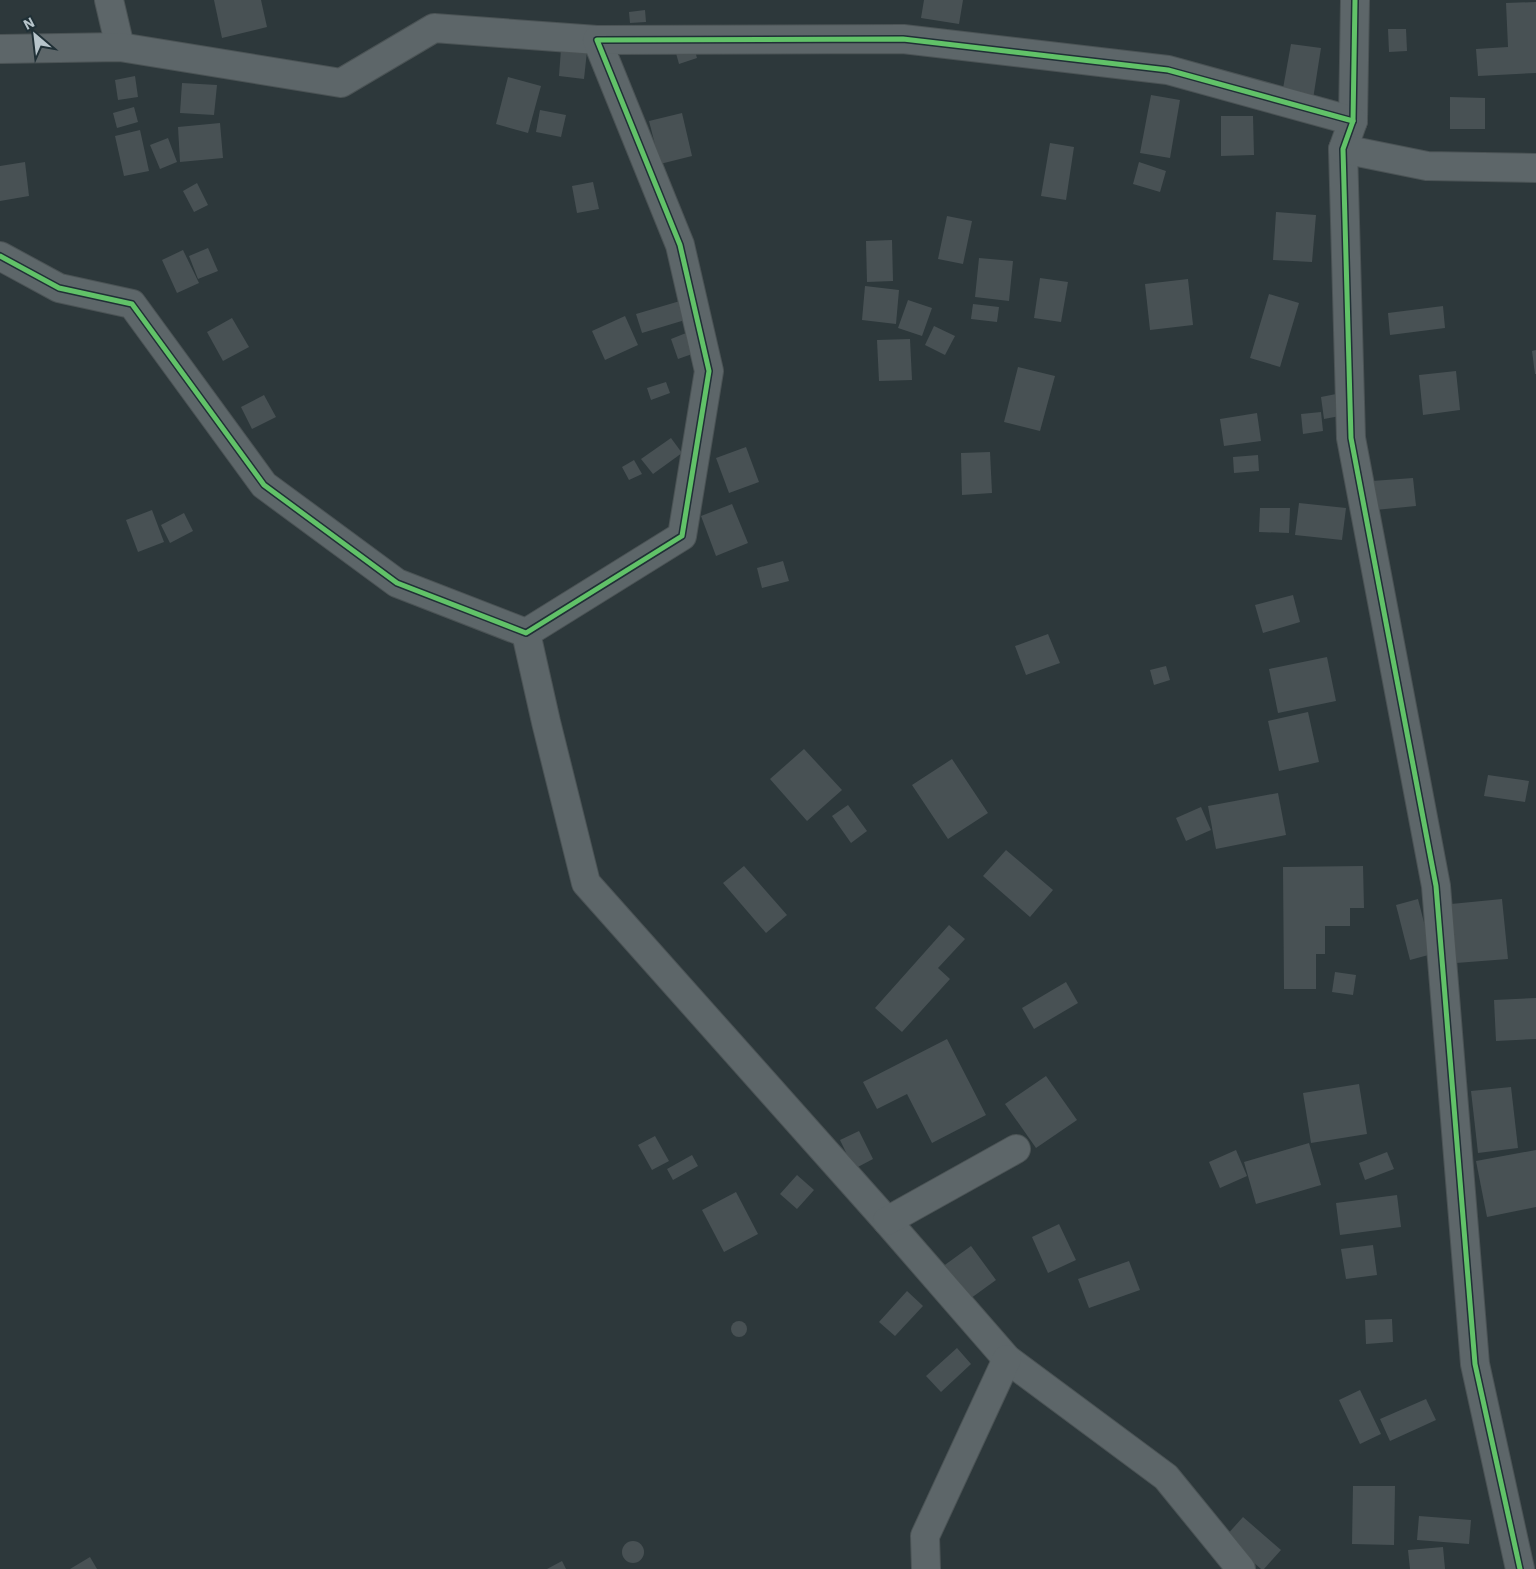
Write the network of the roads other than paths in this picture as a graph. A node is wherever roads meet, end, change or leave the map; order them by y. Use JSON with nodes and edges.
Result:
{"nodes":[{"id":1,"x":109,"y":0,"type":"edge"},
{"id":2,"x":1355,"y":0,"type":"edge"},
{"id":3,"x":597,"y":40,"type":"junction"},
{"id":4,"x":120,"y":47,"type":"junction"},
{"id":5,"x":0,"y":49,"type":"edge"},
{"id":6,"x":1353,"y":121,"type":"junction"},
{"id":7,"x":1343,"y":149,"type":"junction"},
{"id":8,"x":1536,"y":168,"type":"edge"},
{"id":9,"x":0,"y":256,"type":"edge"},
{"id":10,"x":526,"y":633,"type":"junction"},
{"id":11,"x":1016,"y":1149,"type":"dead end"},
{"id":12,"x":887,"y":1221,"type":"junction"},
{"id":13,"x":1007,"y":1359,"type":"junction"},
{"id":14,"x":926,"y":1569,"type":"edge"},
{"id":15,"x":1241,"y":1569,"type":"edge"},
{"id":16,"x":1520,"y":1569,"type":"edge"}],
"edges":[{"from":1,"to":4,"type":"street"},
{"from":2,"to":6,"type":"street"},
{"from":3,"to":4,"type":"street"},
{"from":3,"to":6,"type":"street"},
{"from":3,"to":10,"type":"street"},
{"from":4,"to":5,"type":"street"},
{"from":6,"to":7,"type":"street"},
{"from":7,"to":8,"type":"street"},
{"from":7,"to":16,"type":"street"},
{"from":9,"to":10,"type":"street"},
{"from":10,"to":12,"type":"street"},
{"from":11,"to":12,"type":"street"},
{"from":12,"to":13,"type":"street"},
{"from":13,"to":14,"type":"street"},
{"from":13,"to":15,"type":"street"}]}
